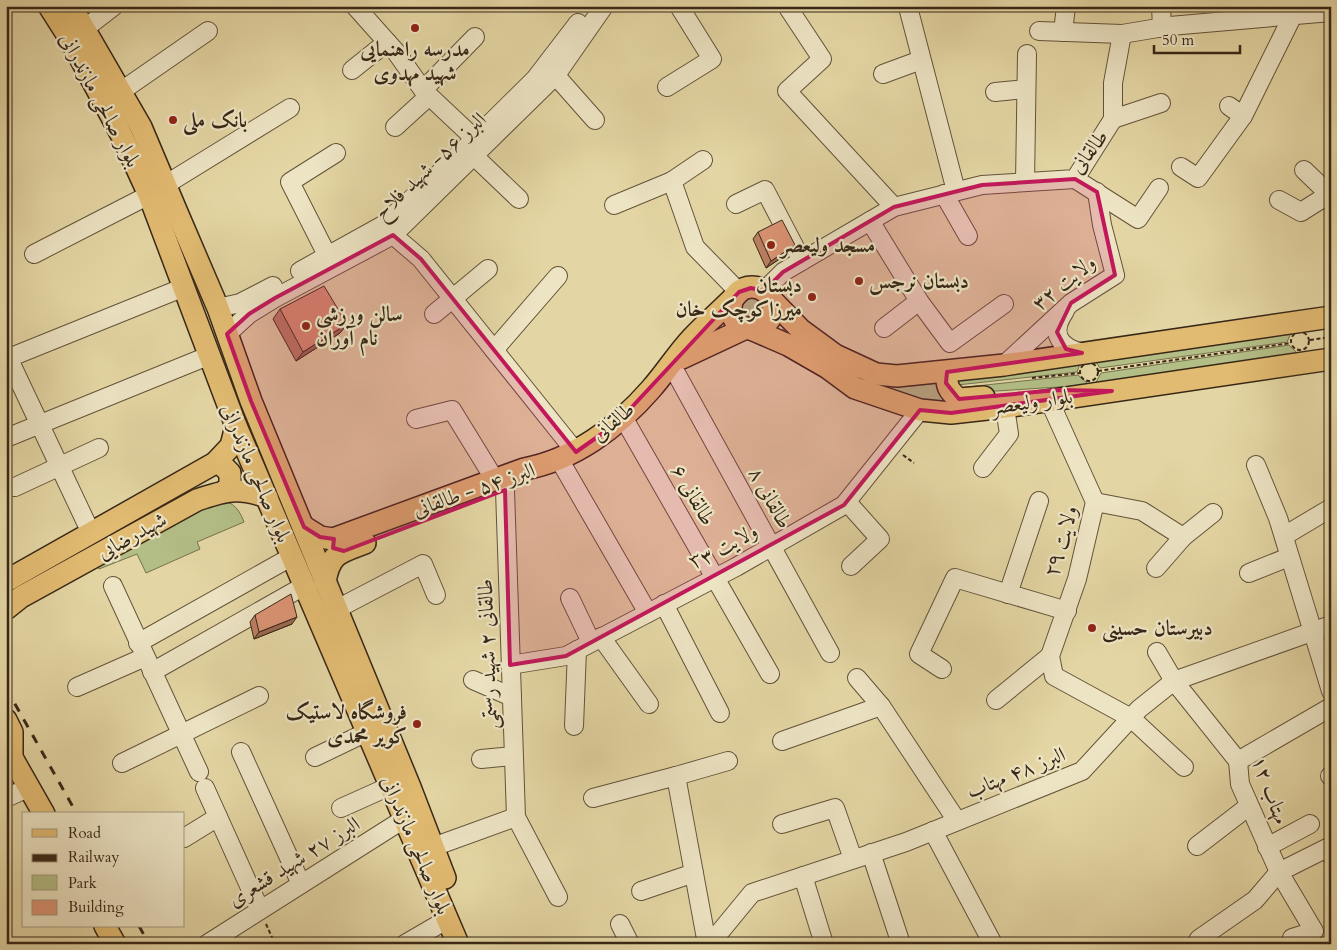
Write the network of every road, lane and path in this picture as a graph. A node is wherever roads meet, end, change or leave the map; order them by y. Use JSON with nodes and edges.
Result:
{"nodes":[{"id":1,"x":49,"y":6,"type":"edge"},
{"id":2,"x":71,"y":6,"type":"edge"},
{"id":3,"x":114,"y":6,"type":"edge"},
{"id":4,"x":355,"y":6,"type":"edge"},
{"id":5,"x":679,"y":6,"type":"edge"},
{"id":6,"x":787,"y":6,"type":"edge"},
{"id":7,"x":1066,"y":6,"type":"edge"},
{"id":8,"x":1161,"y":6,"type":"edge"},
{"id":9,"x":592,"y":7,"type":"edge"},
{"id":10,"x":908,"y":7,"type":"edge"},
{"id":11,"x":1331,"y":12,"type":"edge"},
{"id":12,"x":1232,"y":13,"type":"edge"},
{"id":13,"x":1293,"y":15,"type":"junction"},
{"id":14,"x":1162,"y":28,"type":"junction"},
{"id":15,"x":84,"y":29,"type":"junction"},
{"id":16,"x":208,"y":31,"type":"dead end"},
{"id":17,"x":1039,"y":31,"type":"dead end"},
{"id":18,"x":1063,"y":32,"type":"junction"},
{"id":19,"x":1122,"y":34,"type":"junction"},
{"id":20,"x":475,"y":37,"type":"dead end"},
{"id":21,"x":386,"y":42,"type":"junction"},
{"id":22,"x":1027,"y":54,"type":"dead end"},
{"id":23,"x":921,"y":60,"type":"junction"},
{"id":24,"x":352,"y":70,"type":"dead end"},
{"id":25,"x":551,"y":71,"type":"junction"},
{"id":26,"x":883,"y":74,"type":"dead end"},
{"id":27,"x":667,"y":87,"type":"dead end"},
{"id":28,"x":1026,"y":89,"type":"junction"},
{"id":29,"x":120,"y":92,"type":"junction"},
{"id":30,"x":996,"y":92,"type":"dead end"},
{"id":31,"x":426,"y":93,"type":"junction"},
{"id":32,"x":1161,"y":103,"type":"dead end"},
{"id":33,"x":1229,"y":106,"type":"dead end"},
{"id":34,"x":290,"y":108,"type":"dead end"},
{"id":35,"x":1243,"y":116,"type":"junction"},
{"id":36,"x":1113,"y":119,"type":"junction"},
{"id":37,"x":594,"y":120,"type":"dead end"},
{"id":38,"x":396,"y":127,"type":"dead end"},
{"id":39,"x":474,"y":138,"type":"junction"},
{"id":40,"x":336,"y":153,"type":"dead end"},
{"id":41,"x":474,"y":156,"type":"junction"},
{"id":42,"x":703,"y":160,"type":"dead end"},
{"id":43,"x":1181,"y":167,"type":"dead end"},
{"id":44,"x":1304,"y":170,"type":"dead end"},
{"id":45,"x":1074,"y":179,"type":"junction"},
{"id":46,"x":672,"y":181,"type":"junction"},
{"id":47,"x":1025,"y":182,"type":"junction"},
{"id":48,"x":1159,"y":188,"type":"dead end"},
{"id":49,"x":157,"y":190,"type":"junction"},
{"id":50,"x":1097,"y":192,"type":"junction"},
{"id":51,"x":950,"y":193,"type":"junction"},
{"id":52,"x":1330,"y":193,"type":"edge"},
{"id":53,"x":519,"y":199,"type":"dead end"},
{"id":54,"x":1279,"y":200,"type":"dead end"},
{"id":55,"x":736,"y":204,"type":"dead end"},
{"id":56,"x":614,"y":205,"type":"dead end"},
{"id":57,"x":894,"y":207,"type":"junction"},
{"id":58,"x":870,"y":221,"type":"junction"},
{"id":59,"x":393,"y":235,"type":"junction"},
{"id":60,"x":968,"y":236,"type":"dead end"},
{"id":61,"x":34,"y":254,"type":"dead end"},
{"id":62,"x":327,"y":256,"type":"junction"},
{"id":63,"x":802,"y":261,"type":"junction"},
{"id":64,"x":488,"y":269,"type":"dead end"},
{"id":65,"x":558,"y":276,"type":"dead end"},
{"id":66,"x":182,"y":288,"type":"junction"},
{"id":67,"x":739,"y":292,"type":"junction"},
{"id":68,"x":767,"y":295,"type":"junction"},
{"id":69,"x":454,"y":300,"type":"junction"},
{"id":70,"x":919,"y":301,"type":"junction"},
{"id":71,"x":1071,"y":302,"type":"junction"},
{"id":72,"x":1004,"y":304,"type":"dead end"},
{"id":73,"x":218,"y":308,"type":"junction"},
{"id":74,"x":434,"y":314,"type":"dead end"},
{"id":75,"x":1331,"y":317,"type":"edge"},
{"id":76,"x":748,"y":328,"type":"junction"},
{"id":77,"x":884,"y":328,"type":"dead end"},
{"id":78,"x":227,"y":334,"type":"junction"},
{"id":79,"x":1331,"y":337,"type":"edge"},
{"id":80,"x":1310,"y":340,"type":"junction"},
{"id":81,"x":1291,"y":343,"type":"junction"},
{"id":82,"x":494,"y":350,"type":"junction"},
{"id":83,"x":1082,"y":353,"type":"junction"},
{"id":84,"x":208,"y":356,"type":"junction"},
{"id":85,"x":7,"y":357,"type":"edge"},
{"id":86,"x":1331,"y":359,"type":"edge"},
{"id":87,"x":671,"y":364,"type":"junction"},
{"id":88,"x":1004,"y":365,"type":"junction"},
{"id":89,"x":1098,"y":371,"type":"junction"},
{"id":90,"x":947,"y":372,"type":"junction"},
{"id":91,"x":1112,"y":391,"type":"junction"},
{"id":92,"x":1049,"y":400,"type":"junction"},
{"id":93,"x":1006,"y":407,"type":"junction"},
{"id":94,"x":920,"y":410,"type":"junction"},
{"id":95,"x":622,"y":417,"type":"junction"},
{"id":96,"x":416,"y":419,"type":"dead end"},
{"id":97,"x":39,"y":425,"type":"junction"},
{"id":98,"x":236,"y":426,"type":"junction"},
{"id":99,"x":6,"y":438,"type":"edge"},
{"id":100,"x":99,"y":448,"type":"dead end"},
{"id":101,"x":559,"y":458,"type":"junction"},
{"id":102,"x":215,"y":463,"type":"junction"},
{"id":103,"x":1256,"y":465,"type":"dead end"},
{"id":104,"x":58,"y":467,"type":"junction"},
{"id":105,"x":983,"y":468,"type":"dead end"},
{"id":106,"x":500,"y":485,"type":"junction"},
{"id":107,"x":15,"y":487,"type":"dead end"},
{"id":108,"x":226,"y":490,"type":"junction"},
{"id":109,"x":266,"y":497,"type":"junction"},
{"id":110,"x":1039,"y":501,"type":"dead end"},
{"id":111,"x":847,"y":502,"type":"junction"},
{"id":112,"x":1096,"y":502,"type":"junction"},
{"id":113,"x":1331,"y":508,"type":"edge"},
{"id":114,"x":1213,"y":512,"type":"dead end"},
{"id":115,"x":304,"y":527,"type":"junction"},
{"id":116,"x":90,"y":533,"type":"junction"},
{"id":117,"x":1284,"y":536,"type":"junction"},
{"id":118,"x":1182,"y":537,"type":"junction"},
{"id":119,"x":343,"y":544,"type":"junction"},
{"id":120,"x":771,"y":547,"type":"junction"},
{"id":121,"x":292,"y":557,"type":"junction"},
{"id":122,"x":1289,"y":557,"type":"junction"},
{"id":123,"x":851,"y":566,"type":"dead end"},
{"id":124,"x":1156,"y":568,"type":"dead end"},
{"id":125,"x":1250,"y":572,"type":"dead end"},
{"id":126,"x":715,"y":578,"type":"junction"},
{"id":127,"x":314,"y":584,"type":"junction"},
{"id":128,"x":112,"y":586,"type":"dead end"},
{"id":129,"x":11,"y":591,"type":"edge"},
{"id":130,"x":1008,"y":594,"type":"junction"},
{"id":131,"x":436,"y":595,"type":"dead end"},
{"id":132,"x":570,"y":598,"type":"dead end"},
{"id":133,"x":664,"y":604,"type":"junction"},
{"id":134,"x":335,"y":610,"type":"junction"},
{"id":135,"x":1067,"y":611,"type":"junction"},
{"id":136,"x":648,"y":613,"type":"junction"},
{"id":137,"x":1331,"y":626,"type":"edge"},
{"id":138,"x":1311,"y":631,"type":"junction"},
{"id":139,"x":590,"y":643,"type":"junction"},
{"id":140,"x":1157,"y":652,"type":"dead end"},
{"id":141,"x":830,"y":653,"type":"dead end"},
{"id":142,"x":1050,"y":656,"type":"junction"},
{"id":143,"x":145,"y":657,"type":"junction"},
{"id":144,"x":510,"y":665,"type":"junction"},
{"id":145,"x":942,"y":669,"type":"dead end"},
{"id":146,"x":770,"y":674,"type":"dead end"},
{"id":147,"x":857,"y":678,"type":"dead end"},
{"id":148,"x":473,"y":680,"type":"dead end"},
{"id":149,"x":1174,"y":681,"type":"junction"},
{"id":150,"x":77,"y":687,"type":"dead end"},
{"id":151,"x":1331,"y":691,"type":"edge"},
{"id":152,"x":259,"y":696,"type":"dead end"},
{"id":153,"x":512,"y":697,"type":"junction"},
{"id":154,"x":996,"y":700,"type":"dead end"},
{"id":155,"x":649,"y":704,"type":"dead end"},
{"id":156,"x":880,"y":706,"type":"junction"},
{"id":157,"x":1331,"y":707,"type":"edge"},
{"id":158,"x":720,"y":713,"type":"dead end"},
{"id":159,"x":1131,"y":718,"type":"junction"},
{"id":160,"x":6,"y":720,"type":"edge"},
{"id":161,"x":574,"y":726,"type":"dead end"},
{"id":162,"x":367,"y":732,"type":"junction"},
{"id":163,"x":180,"y":736,"type":"junction"},
{"id":164,"x":782,"y":741,"type":"dead end"},
{"id":165,"x":9,"y":752,"type":"edge"},
{"id":166,"x":241,"y":752,"type":"dead end"},
{"id":167,"x":513,"y":756,"type":"junction"},
{"id":168,"x":315,"y":757,"type":"dead end"},
{"id":169,"x":481,"y":759,"type":"dead end"},
{"id":170,"x":728,"y":761,"type":"dead end"},
{"id":171,"x":1238,"y":761,"type":"junction"},
{"id":172,"x":122,"y":762,"type":"dead end"},
{"id":173,"x":1184,"y":767,"type":"dead end"},
{"id":174,"x":676,"y":776,"type":"junction"},
{"id":175,"x":390,"y":786,"type":"junction"},
{"id":176,"x":30,"y":787,"type":"junction"},
{"id":177,"x":6,"y":798,"type":"edge"},
{"id":178,"x":593,"y":798,"type":"dead end"},
{"id":179,"x":1249,"y":806,"type":"junction"},
{"id":180,"x":341,"y":808,"type":"dead end"},
{"id":181,"x":43,"y":812,"type":"edge"},
{"id":182,"x":516,"y":816,"type":"junction"},
{"id":183,"x":218,"y":817,"type":"junction"},
{"id":184,"x":404,"y":819,"type":"junction"},
{"id":185,"x":957,"y":821,"type":"junction"},
{"id":186,"x":782,"y":824,"type":"dead end"},
{"id":187,"x":1310,"y":824,"type":"dead end"},
{"id":188,"x":933,"y":831,"type":"junction"},
{"id":189,"x":185,"y":837,"type":"edge"},
{"id":190,"x":1197,"y":846,"type":"dead end"},
{"id":191,"x":433,"y":847,"type":"junction"},
{"id":192,"x":1267,"y":847,"type":"junction"},
{"id":193,"x":1329,"y":851,"type":"edge"},
{"id":194,"x":871,"y":853,"type":"junction"},
{"id":195,"x":853,"y":860,"type":"junction"},
{"id":196,"x":1279,"y":872,"type":"junction"},
{"id":197,"x":694,"y":873,"type":"junction"},
{"id":198,"x":803,"y":876,"type":"junction"},
{"id":199,"x":301,"y":884,"type":"junction"},
{"id":200,"x":640,"y":891,"type":"dead end"},
{"id":201,"x":558,"y":897,"type":"dead end"},
{"id":202,"x":260,"y":910,"type":"junction"},
{"id":203,"x":448,"y":919,"type":"junction"},
{"id":204,"x":620,"y":924,"type":"dead end"},
{"id":205,"x":107,"y":928,"type":"edge"},
{"id":206,"x":1292,"y":938,"type":"dead end"},
{"id":207,"x":1200,"y":942,"type":"edge"},
{"id":208,"x":115,"y":944,"type":"edge"},
{"id":209,"x":207,"y":944,"type":"edge"},
{"id":210,"x":275,"y":944,"type":"edge"},
{"id":211,"x":405,"y":944,"type":"edge"},
{"id":212,"x":458,"y":944,"type":"edge"},
{"id":213,"x":470,"y":944,"type":"edge"},
{"id":214,"x":630,"y":944,"type":"edge"},
{"id":215,"x":709,"y":944,"type":"edge"},
{"id":216,"x":824,"y":944,"type":"edge"},
{"id":217,"x":902,"y":944,"type":"edge"},
{"id":218,"x":993,"y":944,"type":"edge"}],
"edges":[{"from":1,"to":49,"type":"main road","name":"بلوار صالحی مازندرانی"},
{"from":2,"to":15,"type":"main road","name":"بلوار صالحی مازندرانی"},
{"from":3,"to":15,"type":"street"},
{"from":4,"to":21,"type":"street"},
{"from":5,"to":27,"type":"street"},
{"from":6,"to":57,"type":"street"},
{"from":7,"to":18,"type":"street"},
{"from":8,"to":14,"type":"street"},
{"from":9,"to":25,"type":"street","name":"البرز ۵۶- شهید فلاح"},
{"from":10,"to":23,"type":"street"},
{"from":11,"to":13,"type":"street"},
{"from":12,"to":13,"type":"street"},
{"from":12,"to":14,"type":"street"},
{"from":13,"to":35,"type":"street"},
{"from":14,"to":19,"type":"street"},
{"from":15,"to":29,"type":"main road","name":"بلوار صالحی مازندرانی"},
{"from":16,"to":29,"type":"street"},
{"from":17,"to":18,"type":"street"},
{"from":18,"to":19,"type":"street"},
{"from":19,"to":36,"type":"street","name":"طالقانی"},
{"from":20,"to":31,"type":"street"},
{"from":21,"to":24,"type":"street"},
{"from":21,"to":31,"type":"street"},
{"from":22,"to":28,"type":"street"},
{"from":23,"to":26,"type":"street"},
{"from":23,"to":51,"type":"street"},
{"from":25,"to":37,"type":"street"},
{"from":25,"to":39,"type":"street","name":"البرز ۵۶- شهید فلاح"},
{"from":25,"to":41,"type":"street","name":"البرز ۵۶- شهید فلاح"},
{"from":28,"to":30,"type":"street"},
{"from":28,"to":47,"type":"street"},
{"from":29,"to":49,"type":"main road","name":"بلوار صالحی مازندرانی"},
{"from":31,"to":38,"type":"street"},
{"from":31,"to":39,"type":"street"},
{"from":32,"to":36,"type":"street"},
{"from":33,"to":35,"type":"street"},
{"from":34,"to":49,"type":"street"},
{"from":35,"to":43,"type":"street"},
{"from":36,"to":45,"type":"street","name":"طالقانی"},
{"from":39,"to":62,"type":"street","name":"البرز ۵۶- شهید فلاح"},
{"from":40,"to":62,"type":"street"},
{"from":41,"to":53,"type":"street"},
{"from":41,"to":59,"type":"street","name":"البرز ۵۶- شهید فلاح"},
{"from":42,"to":46,"type":"street"},
{"from":44,"to":52,"type":"street"},
{"from":45,"to":47,"type":"street","name":"طالقانی"},
{"from":45,"to":50,"type":"street"},
{"from":46,"to":56,"type":"street"},
{"from":46,"to":67,"type":"street"},
{"from":47,"to":51,"type":"street","name":"طالقانی"},
{"from":48,"to":50,"type":"street"},
{"from":49,"to":61,"type":"street"},
{"from":49,"to":66,"type":"main road","name":"بلوار صالحی مازندرانی"},
{"from":49,"to":73,"type":"main road","name":"بلوار صالحی مازندرانی"},
{"from":50,"to":71,"type":"street","name":"ولایت ۳۲"},
{"from":51,"to":57,"type":"street","name":"طالقانی"},
{"from":51,"to":60,"type":"street"},
{"from":52,"to":54,"type":"street"},
{"from":55,"to":63,"type":"street"},
{"from":57,"to":58,"type":"street","name":"طالقانی"},
{"from":58,"to":63,"type":"street","name":"طالقانی"},
{"from":58,"to":70,"type":"street"},
{"from":59,"to":69,"type":"street"},
{"from":59,"to":78,"type":"street","name":"البرز ۵۶- شهید فلاح"},
{"from":62,"to":73,"type":"street","name":"البرز ۵۶- شهید فلاح"},
{"from":63,"to":68,"type":"street","name":"طالقانی"},
{"from":64,"to":69,"type":"street"},
{"from":65,"to":82,"type":"street"},
{"from":66,"to":84,"type":"main road","name":"بلوار صالحی مازندرانی"},
{"from":66,"to":85,"type":"street"},
{"from":67,"to":68,"type":"main road"},
{"from":67,"to":76,"type":"main road"},
{"from":67,"to":87,"type":"main road","name":"طالقانی"},
{"from":68,"to":76,"type":"main road"},
{"from":68,"to":90,"type":"main road","name":"بلوار ولیعصر"},
{"from":69,"to":74,"type":"street"},
{"from":69,"to":82,"type":"street"},
{"from":70,"to":72,"type":"street"},
{"from":70,"to":77,"type":"street"},
{"from":71,"to":83,"type":"street"},
{"from":71,"to":88,"type":"street","name":"ولایت ۳۲"},
{"from":73,"to":78,"type":"main road","name":"بلوار صالحی مازندرانی"},
{"from":75,"to":83,"type":"main road","name":"بلوار ولیعصر"},
{"from":76,"to":87,"type":"main road","name":"طالقانی"},
{"from":76,"to":94,"type":"main road","name":"بلوار ولیعصر"},
{"from":78,"to":115,"type":"main road","name":"بلوار صالحی مازندرانی"},
{"from":79,"to":80,"type":"path"},
{"from":80,"to":81,"type":"path"},
{"from":80,"to":81,"type":"path"},
{"from":81,"to":89,"type":"path"},
{"from":82,"to":101,"type":"street"},
{"from":83,"to":88,"type":"main road","name":"بلوار ولیعصر"},
{"from":84,"to":97,"type":"street"},
{"from":84,"to":98,"type":"main road","name":"بلوار صالحی مازندرانی"},
{"from":85,"to":97,"type":"street"},
{"from":86,"to":91,"type":"main road","name":"بلوار ولیعصر"},
{"from":87,"to":95,"type":"main road","name":"طالقانی"},
{"from":87,"to":120,"type":"street","name":"طالقانی ۸"},
{"from":88,"to":90,"type":"main road","name":"بلوار ولیعصر"},
{"from":89,"to":89,"type":"path"},
{"from":90,"to":91,"type":"main road"},
{"from":91,"to":92,"type":"main road","name":"بلوار ولیعصر"},
{"from":92,"to":93,"type":"main road","name":"بلوار ولیعصر"},
{"from":92,"to":112,"type":"street","name":"ولایت ٢٩"},
{"from":93,"to":94,"type":"main road","name":"بلوار ولیعصر"},
{"from":93,"to":105,"type":"street"},
{"from":94,"to":111,"type":"street","name":"ولایت ٣۳"},
{"from":95,"to":101,"type":"main road","name":"طالقانی"},
{"from":95,"to":126,"type":"street","name":"طالقانی ۶"},
{"from":96,"to":106,"type":"street"},
{"from":97,"to":99,"type":"street"},
{"from":97,"to":104,"type":"street"},
{"from":98,"to":102,"type":"main road","name":"شهیدرضایی"},
{"from":98,"to":109,"type":"main road","name":"بلوار صالحی مازندرانی"},
{"from":100,"to":104,"type":"street"},
{"from":101,"to":106,"type":"main road","name":"البرز ۵۴ - طالقانی"},
{"from":101,"to":136,"type":"street"},
{"from":102,"to":108,"type":"main road"},
{"from":102,"to":116,"type":"main road","name":"شهیدرضایی"},
{"from":103,"to":117,"type":"street"},
{"from":104,"to":107,"type":"street"},
{"from":104,"to":116,"type":"street"},
{"from":106,"to":119,"type":"main road","name":"البرز ۵۴ - طالقانی"},
{"from":106,"to":144,"type":"street","name":"طالقانی ۲ شهید رستمی"},
{"from":108,"to":109,"type":"main road","name":"شهیدرضایی"},
{"from":108,"to":129,"type":"main road","name":"شهیدرضایی"},
{"from":109,"to":121,"type":"main road","name":"بلوار صالحی مازندرانی"},
{"from":110,"to":130,"type":"street"},
{"from":111,"to":120,"type":"street","name":"ولایت ٣۳"},
{"from":111,"to":123,"type":"street"},
{"from":112,"to":118,"type":"street"},
{"from":112,"to":135,"type":"street","name":"ولایت ٢٩"},
{"from":113,"to":117,"type":"street"},
{"from":114,"to":118,"type":"street"},
{"from":115,"to":119,"type":"main road","name":"البرز ۵۴ - طالقانی"},
{"from":115,"to":127,"type":"main road","name":"بلوار صالحی مازندرانی"},
{"from":116,"to":129,"type":"main road","name":"شهیدرضایی"},
{"from":117,"to":122,"type":"street"},
{"from":118,"to":124,"type":"street"},
{"from":119,"to":127,"type":"main road","name":"البرز ۵۴ - طالقانی"},
{"from":120,"to":126,"type":"street","name":"ولایت ٣۳"},
{"from":120,"to":141,"type":"street","name":"طالقانی ۸"},
{"from":121,"to":127,"type":"main road","name":"بلوار صالحی مازندرانی"},
{"from":121,"to":143,"type":"street"},
{"from":122,"to":125,"type":"street"},
{"from":122,"to":138,"type":"street"},
{"from":126,"to":133,"type":"street","name":"ولایت ٣۳"},
{"from":126,"to":146,"type":"street","name":"طالقانی ۶"},
{"from":127,"to":134,"type":"main road","name":"بلوار صالحی مازندرانی"},
{"from":127,"to":143,"type":"street"},
{"from":127,"to":162,"type":"main road","name":"بلوار صالحی مازندرانی"},
{"from":128,"to":143,"type":"street"},
{"from":130,"to":135,"type":"street"},
{"from":130,"to":145,"type":"street"},
{"from":131,"to":134,"type":"street"},
{"from":132,"to":139,"type":"street"},
{"from":133,"to":136,"type":"street","name":"ولایت ٣۳"},
{"from":133,"to":158,"type":"street"},
{"from":134,"to":191,"type":"main road","name":"بلوار صالحی مازندرانی"},
{"from":135,"to":142,"type":"street","name":"ولایت ٢٩"},
{"from":136,"to":139,"type":"street","name":"ولایت ٣۳"},
{"from":137,"to":138,"type":"street","name":"البرز ۴۸ مهتاب"},
{"from":138,"to":149,"type":"street","name":"البرز ۴۸ مهتاب"},
{"from":138,"to":151,"type":"street"},
{"from":139,"to":144,"type":"street","name":"ولایت ٣۳"},
{"from":139,"to":155,"type":"street"},
{"from":139,"to":161,"type":"street"},
{"from":140,"to":149,"type":"street","name":"مهتاب ۱۲"},
{"from":142,"to":154,"type":"street"},
{"from":142,"to":159,"type":"street"},
{"from":143,"to":150,"type":"street"},
{"from":143,"to":163,"type":"street"},
{"from":144,"to":153,"type":"street","name":"طالقانی ۲ شهید رستمی"},
{"from":147,"to":156,"type":"street"},
{"from":148,"to":153,"type":"street"},
{"from":149,"to":159,"type":"street","name":"البرز ۴۸ مهتاب"},
{"from":149,"to":171,"type":"street","name":"مهتاب ۱۲"},
{"from":152,"to":163,"type":"street"},
{"from":153,"to":167,"type":"street","name":"طالقانی ۲ شهید رستمی"},
{"from":156,"to":164,"type":"street"},
{"from":156,"to":185,"type":"street"},
{"from":157,"to":171,"type":"street"},
{"from":159,"to":173,"type":"street"},
{"from":159,"to":185,"type":"street","name":"البرز ۴۸ مهتاب"},
{"from":160,"to":165,"type":"main road"},
{"from":162,"to":168,"type":"street"},
{"from":162,"to":175,"type":"main road","name":"بلوار صالحی مازندرانی"},
{"from":163,"to":172,"type":"street"},
{"from":163,"to":183,"type":"street"},
{"from":165,"to":176,"type":"main road"},
{"from":166,"to":199,"type":"street"},
{"from":167,"to":169,"type":"street"},
{"from":167,"to":182,"type":"street","name":"طالقانی ۲ شهید رستمی"},
{"from":170,"to":174,"type":"street"},
{"from":171,"to":179,"type":"street","name":"مهتاب ۱۲"},
{"from":174,"to":178,"type":"street"},
{"from":174,"to":197,"type":"street"},
{"from":175,"to":180,"type":"street"},
{"from":175,"to":184,"type":"main road","name":"بلوار صالحی مازندرانی"},
{"from":176,"to":177,"type":"street"},
{"from":176,"to":181,"type":"main road"},
{"from":179,"to":190,"type":"street"},
{"from":179,"to":192,"type":"street","name":"مهتاب ۱۲"},
{"from":182,"to":191,"type":"street"},
{"from":182,"to":201,"type":"street"},
{"from":183,"to":189,"type":"street"},
{"from":183,"to":202,"type":"street"},
{"from":184,"to":199,"type":"street","name":"البرز ۲۷ شهید قشعری"},
{"from":184,"to":203,"type":"main road","name":"بلوار صالحی مازندرانی"},
{"from":185,"to":188,"type":"street","name":"البرز ۴۸ مهتاب"},
{"from":186,"to":195,"type":"street"},
{"from":187,"to":192,"type":"street"},
{"from":188,"to":194,"type":"street","name":"البرز ۴۸ مهتاب"},
{"from":188,"to":218,"type":"street"},
{"from":191,"to":213,"type":"main road","name":"بلوار صالحی مازندرانی"},
{"from":192,"to":196,"type":"street","name":"مهتاب ۱۲"},
{"from":193,"to":196,"type":"street"},
{"from":194,"to":195,"type":"street","name":"البرز ۴۸ مهتاب"},
{"from":194,"to":217,"type":"street"},
{"from":195,"to":198,"type":"street","name":"البرز ۴۸ مهتاب"},
{"from":196,"to":206,"type":"street","name":"مهتاب ۱۲"},
{"from":196,"to":207,"type":"street"},
{"from":197,"to":200,"type":"street"},
{"from":197,"to":215,"type":"street"},
{"from":198,"to":215,"type":"street","name":"البرز ۴۸ مهتاب"},
{"from":198,"to":216,"type":"street"},
{"from":199,"to":202,"type":"street","name":"البرز ۲۷ شهید قشعری"},
{"from":202,"to":209,"type":"street","name":"البرز ۲۷ شهید قشعری"},
{"from":202,"to":210,"type":"path"},
{"from":203,"to":211,"type":"street"},
{"from":203,"to":212,"type":"main road","name":"بلوار صالحی مازندرانی"},
{"from":204,"to":214,"type":"street"},
{"from":205,"to":208,"type":"main road"}]}
